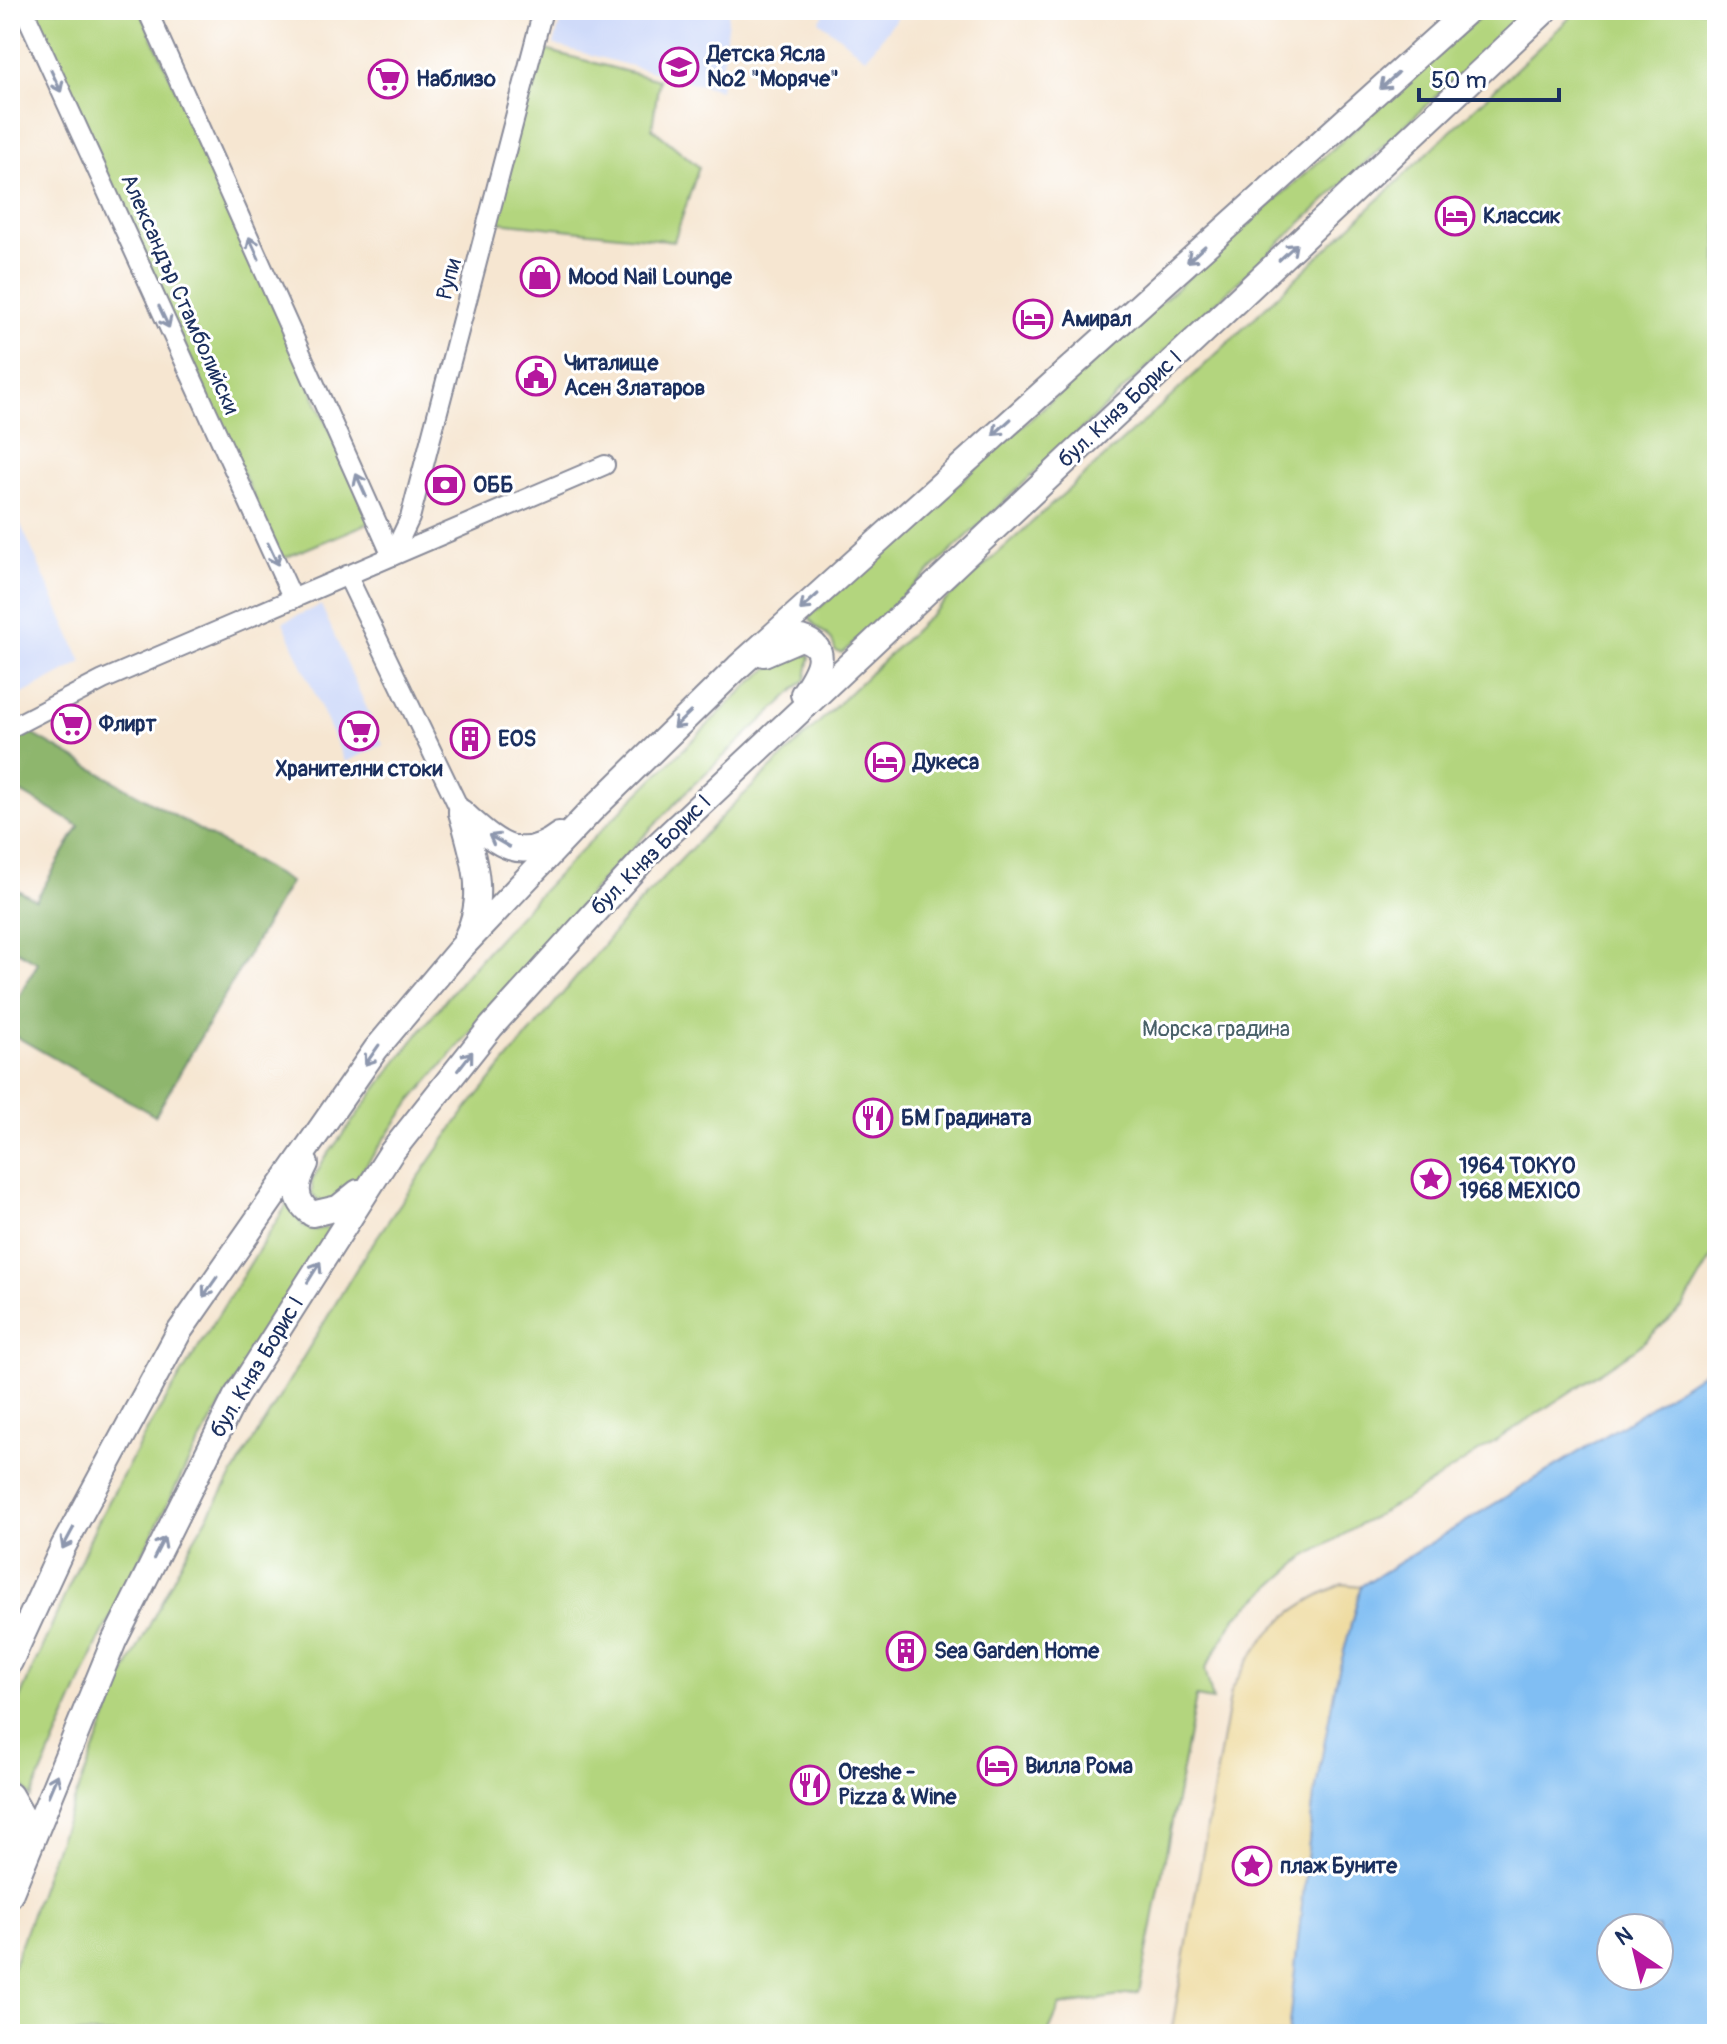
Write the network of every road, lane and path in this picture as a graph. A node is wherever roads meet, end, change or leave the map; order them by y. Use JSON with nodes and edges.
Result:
{"nodes":[{"id":1,"x":24,"y":10,"type":"edge"},
{"id":2,"x":147,"y":10,"type":"edge"},
{"id":3,"x":543,"y":10,"type":"edge"},
{"id":4,"x":1468,"y":10,"type":"edge"},
{"id":5,"x":1546,"y":10,"type":"edge"},
{"id":6,"x":605,"y":465,"type":"dead end"},
{"id":7,"x":392,"y":556,"type":"junction"},
{"id":8,"x":347,"y":575,"type":"junction"},
{"id":9,"x":293,"y":599,"type":"junction"},
{"id":10,"x":738,"y":667,"type":"junction"},
{"id":11,"x":785,"y":723,"type":"junction"},
{"id":12,"x":10,"y":728,"type":"edge"},
{"id":13,"x":461,"y":812,"type":"junction"},
{"id":14,"x":590,"y":812,"type":"junction"},
{"id":15,"x":461,"y":948,"type":"junction"},
{"id":16,"x":335,"y":1109,"type":"junction"},
{"id":17,"x":391,"y":1153,"type":"junction"},
{"id":18,"x":10,"y":1662,"type":"edge"},
{"id":19,"x":10,"y":1795,"type":"edge"},
{"id":20,"x":23,"y":1857,"type":"junction"},
{"id":21,"x":10,"y":1895,"type":"edge"}],
"edges":[{"from":1,"to":9,"type":"street","name":"Александър Стамболийски","one_way":true},
{"from":7,"to":2,"type":"street","one_way":true},
{"from":3,"to":7,"type":"street","name":"Рупи"},
{"from":4,"to":10,"type":"main road","one_way":true},
{"from":11,"to":5,"type":"main road","name":"бул. Княз Борис I","one_way":true},
{"from":6,"to":7,"type":"street"},
{"from":7,"to":8,"type":"street"},
{"from":8,"to":9,"type":"street"},
{"from":8,"to":13,"type":"street"},
{"from":9,"to":12,"type":"street"},
{"from":10,"to":11,"type":"main road"},
{"from":10,"to":14,"type":"main road","one_way":true},
{"from":17,"to":11,"type":"main road","name":"бул. Княз Борис I","one_way":true},
{"from":14,"to":13,"type":"main road","one_way":true},
{"from":13,"to":15,"type":"main road"},
{"from":14,"to":15,"type":"main road"},
{"from":15,"to":16,"type":"main road","one_way":true},
{"from":16,"to":17,"type":"main road"},
{"from":16,"to":18,"type":"main road","one_way":true},
{"from":20,"to":17,"type":"main road","name":"бул. Княз Борис I","one_way":true},
{"from":19,"to":20,"type":"main road"},
{"from":20,"to":21,"type":"main road","name":"бул. Княз Борис I"}]}
